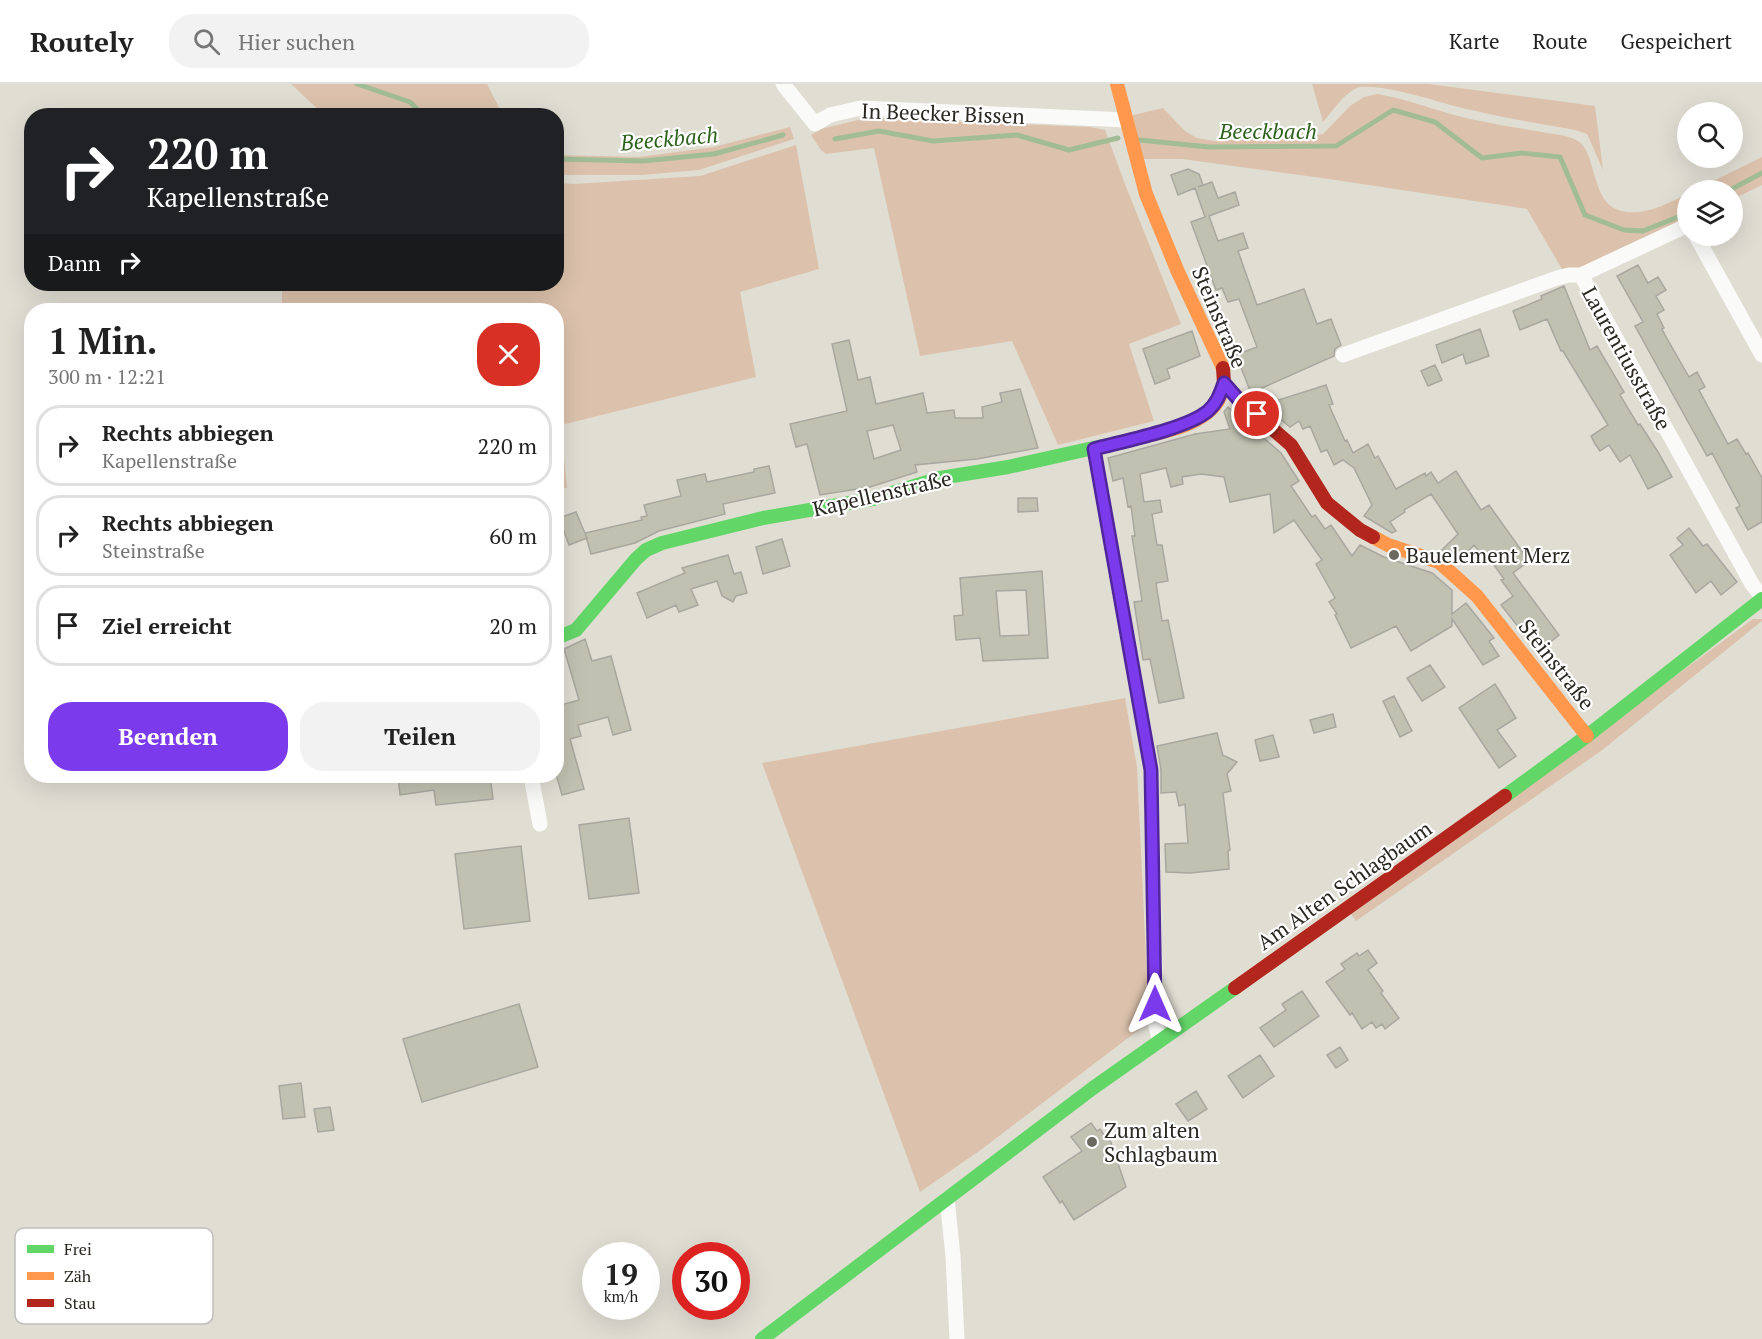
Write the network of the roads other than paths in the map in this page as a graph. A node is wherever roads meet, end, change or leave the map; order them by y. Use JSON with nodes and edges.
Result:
{"nodes":[{"id":1,"x":783,"y":84,"type":"edge"},
{"id":2,"x":1118,"y":84,"type":"edge"},
{"id":3,"x":1126,"y":120,"type":"junction"},
{"id":4,"x":1677,"y":230,"type":"edge"},
{"id":5,"x":1701,"y":246,"type":"edge"},
{"id":6,"x":1581,"y":275,"type":"junction"},
{"id":7,"x":1343,"y":355,"type":"dead end"},
{"id":8,"x":1762,"y":355,"type":"edge"},
{"id":9,"x":1224,"y":383,"type":"junction"},
{"id":10,"x":1094,"y":449,"type":"junction"},
{"id":11,"x":1762,"y":598,"type":"edge"},
{"id":12,"x":564,"y":635,"type":"edge"},
{"id":13,"x":1587,"y":736,"type":"junction"},
{"id":14,"x":532,"y":783,"type":"edge"},
{"id":15,"x":540,"y":824,"type":"dead end"},
{"id":16,"x":1159,"y":1040,"type":"junction"},
{"id":17,"x":947,"y":1199,"type":"junction"},
{"id":18,"x":762,"y":1339,"type":"edge"},
{"id":19,"x":957,"y":1339,"type":"edge"}],
"edges":[{"from":1,"to":3,"type":"street","name":"In Beecker Bissen"},
{"from":2,"to":3,"type":"street","name":"Steinstraße"},
{"from":3,"to":9,"type":"street","name":"Steinstraße"},
{"from":4,"to":6,"type":"street"},
{"from":5,"to":8,"type":"street"},
{"from":6,"to":7,"type":"street","name":"Laurentiusstraße"},
{"from":6,"to":11,"type":"street","name":"Laurentiusstraße"},
{"from":9,"to":10,"type":"street","name":"Kapellenstraße"},
{"from":9,"to":13,"type":"street","name":"Steinstraße"},
{"from":10,"to":12,"type":"street","name":"Kapellenstraße"},
{"from":10,"to":16,"type":"street"},
{"from":11,"to":13,"type":"street","name":"Am Alten Schlagbaum"},
{"from":13,"to":16,"type":"street","name":"Am Alten Schlagbaum"},
{"from":14,"to":15,"type":"street"},
{"from":16,"to":17,"type":"street","name":"Am Alten Schlagbaum"},
{"from":17,"to":18,"type":"street","name":"Am Alten Schlagbaum"},
{"from":17,"to":19,"type":"street"}]}
